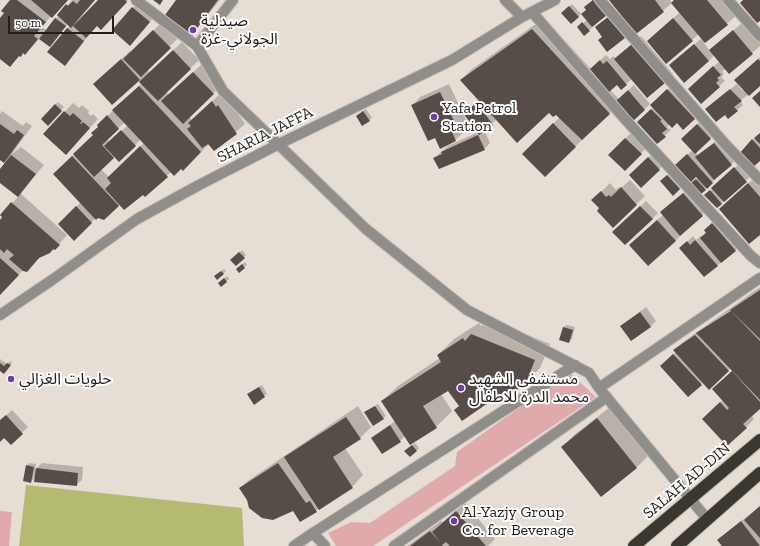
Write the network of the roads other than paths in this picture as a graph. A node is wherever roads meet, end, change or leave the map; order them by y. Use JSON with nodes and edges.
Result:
{"nodes":[{"id":1,"x":136,"y":0,"type":"edge"},
{"id":2,"x":234,"y":0,"type":"edge"},
{"id":3,"x":505,"y":0,"type":"edge"},
{"id":4,"x":556,"y":0,"type":"edge"},
{"id":5,"x":600,"y":0,"type":"edge"},
{"id":6,"x":728,"y":0,"type":"edge"},
{"id":7,"x":532,"y":12,"type":"junction"},
{"id":8,"x":522,"y":17,"type":"junction"},
{"id":9,"x":760,"y":36,"type":"edge"},
{"id":10,"x":198,"y":46,"type":"junction"},
{"id":11,"x":279,"y":144,"type":"junction"},
{"id":12,"x":760,"y":180,"type":"edge"},
{"id":13,"x":760,"y":263,"type":"edge"},
{"id":14,"x":760,"y":278,"type":"edge"},
{"id":15,"x":0,"y":315,"type":"edge"},
{"id":16,"x":575,"y":365,"type":"junction"},
{"id":17,"x":599,"y":388,"type":"junction"},
{"id":18,"x":607,"y":397,"type":"junction"},
{"id":19,"x":760,"y":440,"type":"edge"},
{"id":20,"x":760,"y":473,"type":"edge"},
{"id":21,"x":690,"y":499,"type":"junction"},
{"id":22,"x":707,"y":519,"type":"junction"},
{"id":23,"x":313,"y":533,"type":"junction"},
{"id":24,"x":294,"y":546,"type":"edge"},
{"id":25,"x":325,"y":546,"type":"edge"},
{"id":26,"x":394,"y":546,"type":"edge"},
{"id":27,"x":634,"y":546,"type":"edge"},
{"id":28,"x":676,"y":546,"type":"edge"}],
"edges":[{"from":1,"to":10,"type":"street"},
{"from":2,"to":10,"type":"street"},
{"from":3,"to":8,"type":"street"},
{"from":4,"to":7,"type":"street","name":"SHARIA JAFFA"},
{"from":5,"to":12,"type":"street"},
{"from":6,"to":9,"type":"street"},
{"from":7,"to":8,"type":"street","name":"SHARIA JAFFA"},
{"from":7,"to":13,"type":"street"},
{"from":8,"to":11,"type":"street","name":"SHARIA JAFFA"},
{"from":10,"to":11,"type":"street"},
{"from":11,"to":15,"type":"street","name":"SHARIA JAFFA"},
{"from":11,"to":16,"type":"street"},
{"from":14,"to":17,"type":"street"},
{"from":16,"to":17,"type":"street"},
{"from":16,"to":23,"type":"street"},
{"from":17,"to":18,"type":"street"},
{"from":18,"to":21,"type":"street"},
{"from":18,"to":26,"type":"street"},
{"from":19,"to":21,"type":"highway","name":"SALAH AD-DIN"},
{"from":20,"to":22,"type":"highway"},
{"from":21,"to":22,"type":"street"},
{"from":21,"to":27,"type":"highway","name":"SALAH AD-DIN"},
{"from":22,"to":28,"type":"highway"},
{"from":23,"to":24,"type":"street"},
{"from":23,"to":25,"type":"street"}]}
